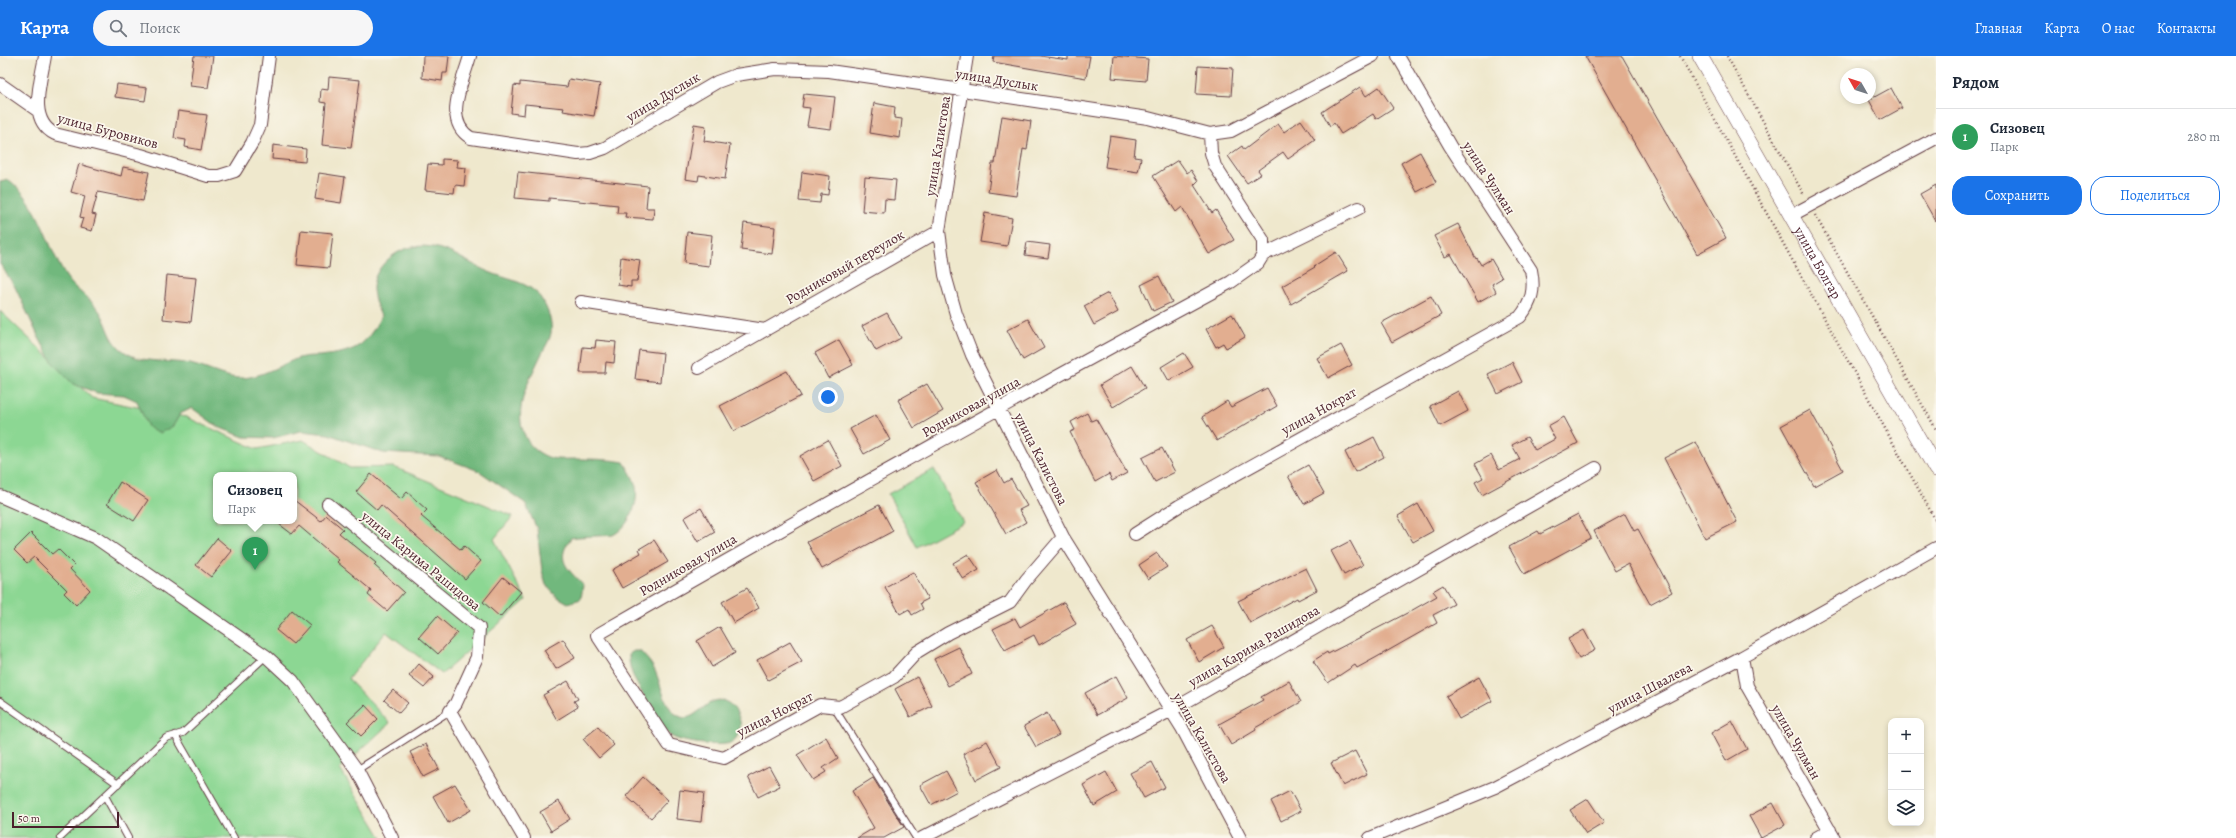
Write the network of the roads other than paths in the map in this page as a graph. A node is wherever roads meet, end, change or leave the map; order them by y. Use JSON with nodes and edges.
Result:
{"nodes":[{"id":1,"x":45,"y":56,"type":"edge"},
{"id":2,"x":270,"y":56,"type":"edge"},
{"id":3,"x":470,"y":56,"type":"edge"},
{"id":4,"x":967,"y":56,"type":"edge"},
{"id":5,"x":1373,"y":56,"type":"edge"},
{"id":6,"x":1398,"y":56,"type":"edge"},
{"id":7,"x":1700,"y":56,"type":"edge"},
{"id":8,"x":0,"y":84,"type":"edge"},
{"id":9,"x":962,"y":90,"type":"junction"},
{"id":10,"x":37,"y":110,"type":"junction"},
{"id":11,"x":1210,"y":134,"type":"junction"},
{"id":12,"x":1936,"y":138,"type":"edge"},
{"id":13,"x":1359,"y":208,"type":"dead end"},
{"id":14,"x":1792,"y":215,"type":"junction"},
{"id":15,"x":939,"y":231,"type":"junction"},
{"id":16,"x":1262,"y":255,"type":"junction"},
{"id":17,"x":581,"y":302,"type":"dead end"},
{"id":18,"x":1520,"y":317,"type":"joint"},
{"id":19,"x":765,"y":330,"type":"junction"},
{"id":20,"x":699,"y":368,"type":"dead end"},
{"id":21,"x":999,"y":408,"type":"junction"},
{"id":22,"x":1596,"y":468,"type":"dead end"},
{"id":23,"x":1936,"y":469,"type":"edge"},
{"id":24,"x":0,"y":496,"type":"edge"},
{"id":25,"x":328,"y":504,"type":"dead end"},
{"id":26,"x":1135,"y":534,"type":"dead end"},
{"id":27,"x":1063,"y":537,"type":"junction"},
{"id":28,"x":1936,"y":548,"type":"edge"},
{"id":29,"x":597,"y":635,"type":"joint"},
{"id":30,"x":266,"y":656,"type":"junction"},
{"id":31,"x":1742,"y":657,"type":"junction"},
{"id":32,"x":0,"y":701,"type":"edge"},
{"id":33,"x":833,"y":706,"type":"junction"},
{"id":34,"x":450,"y":711,"type":"junction"},
{"id":35,"x":1170,"y":711,"type":"junction"},
{"id":36,"x":175,"y":735,"type":"junction"},
{"id":37,"x":357,"y":770,"type":"junction"},
{"id":38,"x":118,"y":784,"type":"junction"},
{"id":39,"x":105,"y":796,"type":"junction"},
{"id":40,"x":1832,"y":834,"type":"edge"},
{"id":41,"x":60,"y":838,"type":"edge"},
{"id":42,"x":128,"y":838,"type":"edge"},
{"id":43,"x":234,"y":838,"type":"edge"},
{"id":44,"x":392,"y":838,"type":"edge"},
{"id":45,"x":524,"y":838,"type":"edge"},
{"id":46,"x":916,"y":838,"type":"edge"},
{"id":47,"x":922,"y":838,"type":"edge"},
{"id":48,"x":1240,"y":838,"type":"edge"},
{"id":49,"x":1370,"y":838,"type":"edge"},
{"id":50,"x":1816,"y":838,"type":"edge"}],
"edges":[{"from":1,"to":10,"type":"street"},
{"from":2,"to":10,"type":"street","name":"улица Буровиков"},
{"from":3,"to":9,"type":"street","name":"улица Дуслык"},
{"from":4,"to":9,"type":"street","name":"улица Калистова"},
{"from":5,"to":11,"type":"street","name":"улица Дуслык"},
{"from":6,"to":18,"type":"street","name":"улица Чулман"},
{"from":7,"to":14,"type":"street","name":"улица Болгар"},
{"from":8,"to":10,"type":"street"},
{"from":9,"to":11,"type":"street","name":"улица Дуслык"},
{"from":9,"to":15,"type":"street","name":"улица Калистова"},
{"from":11,"to":16,"type":"street"},
{"from":12,"to":14,"type":"street"},
{"from":13,"to":16,"type":"street","name":"Родниковая улица"},
{"from":14,"to":23,"type":"street","name":"улица Болгар"},
{"from":15,"to":19,"type":"street","name":"Родниковый переулок"},
{"from":15,"to":21,"type":"street","name":"улица Калистова"},
{"from":16,"to":21,"type":"street","name":"Родниковая улица"},
{"from":17,"to":19,"type":"street"},
{"from":18,"to":26,"type":"street","name":"улица Нократ"},
{"from":19,"to":20,"type":"street","name":"Родниковый переулок"},
{"from":21,"to":27,"type":"street","name":"улица Калистова"},
{"from":21,"to":29,"type":"street","name":"Родниковая улица"},
{"from":22,"to":35,"type":"street","name":"улица Карима Рашидова"},
{"from":24,"to":30,"type":"street"},
{"from":25,"to":34,"type":"street","name":"улица Карима Рашидова"},
{"from":27,"to":33,"type":"street","name":"улица Нократ"},
{"from":27,"to":35,"type":"street","name":"улица Калистова"},
{"from":28,"to":31,"type":"street","name":"улица Швалева"},
{"from":29,"to":33,"type":"street","name":"улица Нократ"},
{"from":30,"to":36,"type":"lane"},
{"from":30,"to":37,"type":"street"},
{"from":31,"to":40,"type":"street","name":"улица Чулман"},
{"from":31,"to":49,"type":"street","name":"улица Швалева"},
{"from":32,"to":38,"type":"lane"},
{"from":33,"to":46,"type":"lane"},
{"from":34,"to":37,"type":"lane"},
{"from":34,"to":45,"type":"street"},
{"from":35,"to":47,"type":"street","name":"улица Карима Рашидова"},
{"from":35,"to":48,"type":"street","name":"улица Калистова"},
{"from":36,"to":38,"type":"lane"},
{"from":36,"to":43,"type":"lane"},
{"from":37,"to":44,"type":"street"},
{"from":38,"to":39,"type":"lane"},
{"from":39,"to":41,"type":"lane"},
{"from":39,"to":42,"type":"lane"},
{"from":40,"to":50,"type":"street"}]}
